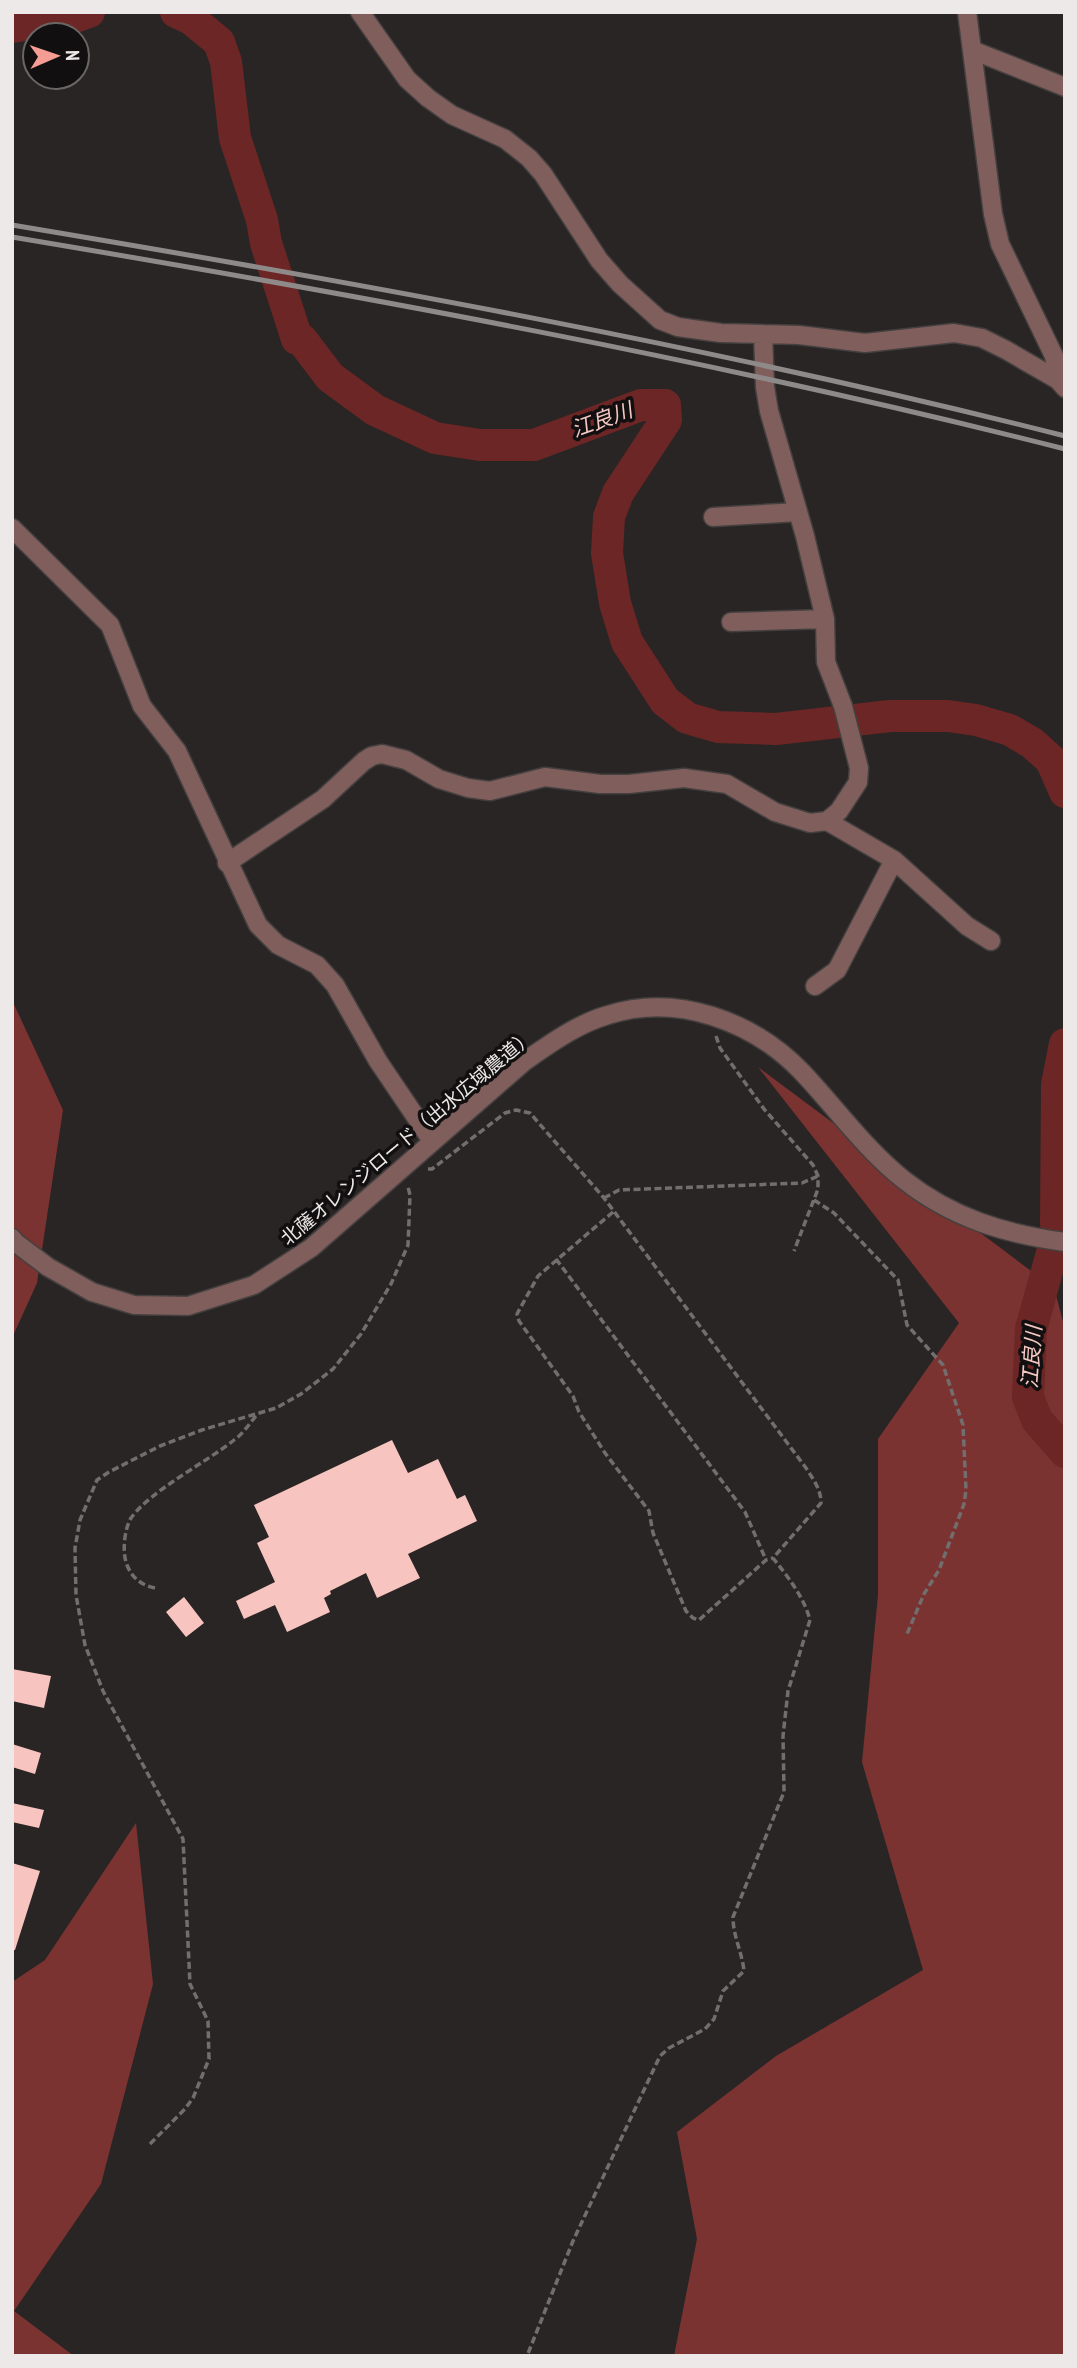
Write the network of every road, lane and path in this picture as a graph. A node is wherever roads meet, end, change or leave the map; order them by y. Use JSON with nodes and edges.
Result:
{"nodes":[{"id":1,"x":359,"y":12,"type":"edge"},
{"id":2,"x":967,"y":12,"type":"edge"},
{"id":3,"x":972,"y":50,"type":"junction"},
{"id":4,"x":1065,"y":86,"type":"edge"},
{"id":5,"x":763,"y":334,"type":"junction"},
{"id":6,"x":1061,"y":384,"type":"edge"},
{"id":7,"x":798,"y":512,"type":"junction"},
{"id":8,"x":713,"y":517,"type":"dead end"},
{"id":9,"x":12,"y":527,"type":"edge"},
{"id":10,"x":825,"y":619,"type":"junction"},
{"id":11,"x":731,"y":622,"type":"dead end"},
{"id":12,"x":827,"y":821,"type":"junction"},
{"id":13,"x":894,"y":860,"type":"junction"},
{"id":14,"x":228,"y":863,"type":"junction"},
{"id":15,"x":991,"y":941,"type":"dead end"},
{"id":16,"x":815,"y":986,"type":"dead end"},
{"id":17,"x":709,"y":1014,"type":"junction"},
{"id":18,"x":432,"y":1141,"type":"junction"},
{"id":19,"x":405,"y":1165,"type":"junction"},
{"id":20,"x":818,"y":1176,"type":"junction"},
{"id":21,"x":604,"y":1198,"type":"junction"},
{"id":22,"x":814,"y":1200,"type":"junction"},
{"id":23,"x":613,"y":1212,"type":"junction"},
{"id":24,"x":12,"y":1238,"type":"edge"},
{"id":25,"x":1065,"y":1242,"type":"edge"},
{"id":26,"x":793,"y":1251,"type":"dead end"},
{"id":27,"x":556,"y":1259,"type":"junction"},
{"id":28,"x":257,"y":1414,"type":"junction"},
{"id":29,"x":773,"y":1558,"type":"junction"},
{"id":30,"x":766,"y":1560,"type":"junction"},
{"id":31,"x":155,"y":1588,"type":"dead end"},
{"id":32,"x":907,"y":1634,"type":"dead end"},
{"id":33,"x":150,"y":2144,"type":"dead end"},
{"id":34,"x":527,"y":2356,"type":"edge"}],
"edges":[{"from":1,"to":5,"type":"street"},
{"from":2,"to":3,"type":"street"},
{"from":3,"to":4,"type":"street"},
{"from":3,"to":6,"type":"street"},
{"from":5,"to":6,"type":"street"},
{"from":5,"to":7,"type":"street"},
{"from":7,"to":8,"type":"street"},
{"from":7,"to":10,"type":"street"},
{"from":9,"to":14,"type":"street"},
{"from":10,"to":11,"type":"street"},
{"from":10,"to":12,"type":"street"},
{"from":12,"to":13,"type":"street"},
{"from":12,"to":14,"type":"street"},
{"from":13,"to":15,"type":"street"},
{"from":13,"to":16,"type":"street"},
{"from":14,"to":18,"type":"street"},
{"from":17,"to":18,"type":"street","name":"北薩オレンジロード（出水広域農道）"},
{"from":17,"to":20,"type":"path"},
{"from":17,"to":25,"type":"street","name":"北薩オレンジロード（出水広域農道）"},
{"from":18,"to":19,"type":"street","name":"北薩オレンジロード（出水広域農道）"},
{"from":19,"to":21,"type":"path"},
{"from":19,"to":24,"type":"street","name":"北薩オレンジロード（出水広域農道）"},
{"from":19,"to":28,"type":"path"},
{"from":20,"to":21,"type":"path"},
{"from":20,"to":22,"type":"path"},
{"from":21,"to":23,"type":"path"},
{"from":22,"to":26,"type":"path"},
{"from":22,"to":32,"type":"path"},
{"from":23,"to":27,"type":"path"},
{"from":23,"to":29,"type":"path"},
{"from":27,"to":30,"type":"path"},
{"from":27,"to":30,"type":"path"},
{"from":28,"to":31,"type":"path"},
{"from":28,"to":33,"type":"path"},
{"from":29,"to":30,"type":"path"},
{"from":29,"to":34,"type":"path"}]}
